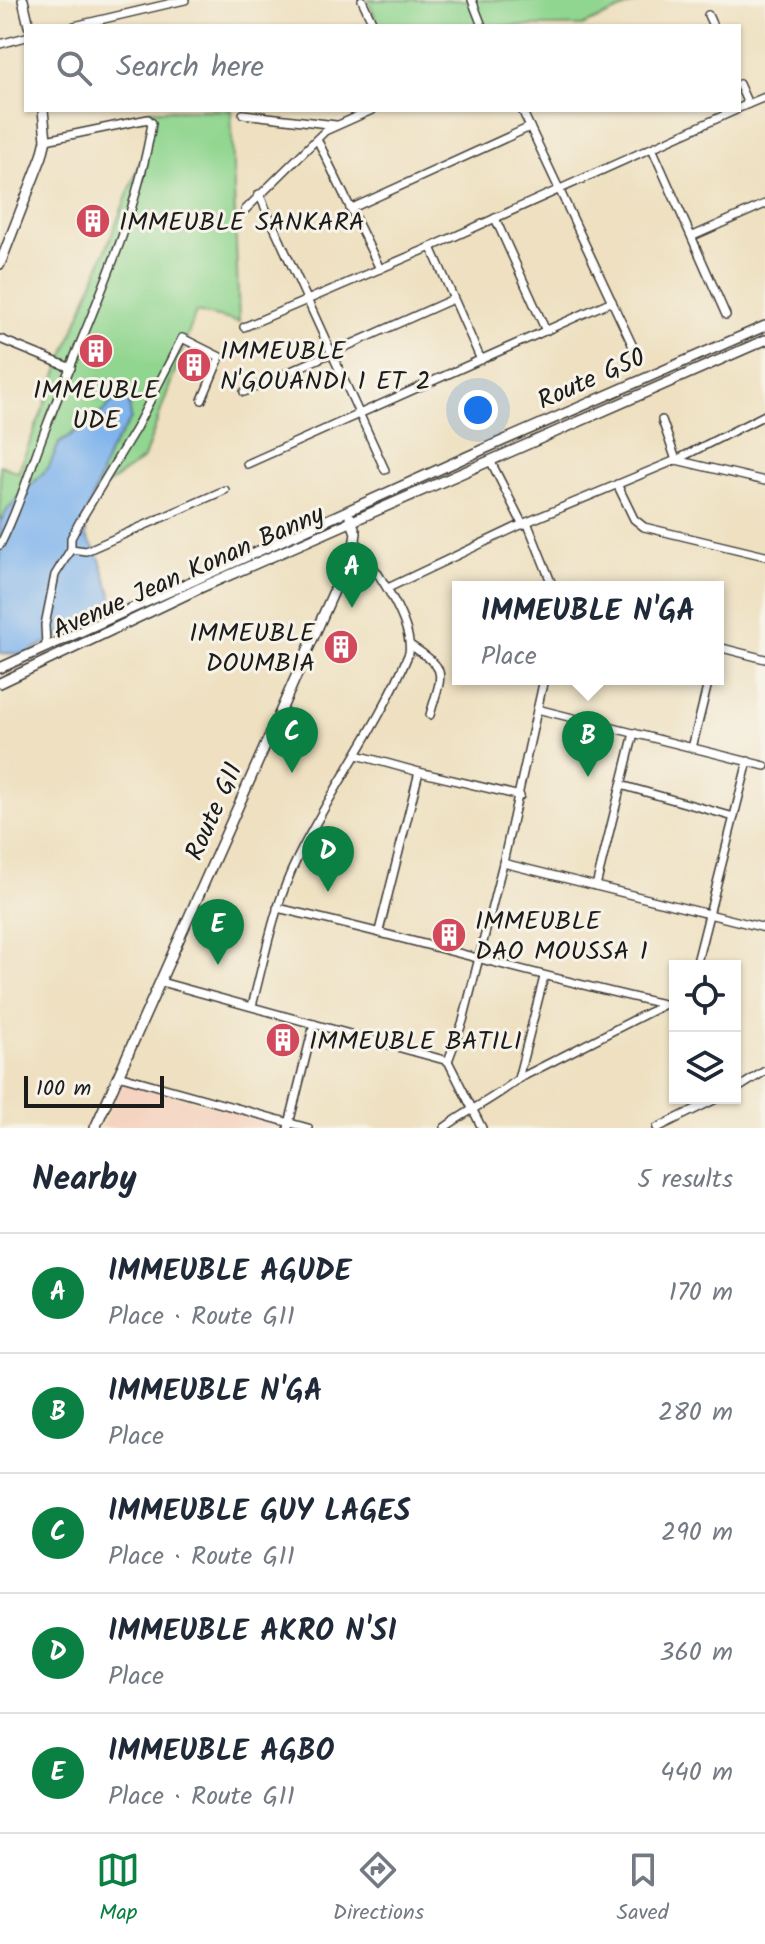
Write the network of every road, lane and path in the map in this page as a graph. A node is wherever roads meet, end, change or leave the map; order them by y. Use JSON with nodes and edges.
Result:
{"nodes":[{"id":1,"x":23,"y":0,"type":"edge"},
{"id":2,"x":185,"y":0,"type":"edge"},
{"id":3,"x":362,"y":0,"type":"edge"},
{"id":4,"x":472,"y":0,"type":"edge"},
{"id":5,"x":147,"y":4,"type":"edge"},
{"id":6,"x":708,"y":15,"type":"dead end"},
{"id":7,"x":29,"y":24,"type":"edge"},
{"id":8,"x":81,"y":24,"type":"edge"},
{"id":9,"x":373,"y":24,"type":"edge"},
{"id":10,"x":481,"y":24,"type":"edge"},
{"id":11,"x":712,"y":24,"type":"edge"},
{"id":12,"x":24,"y":38,"type":"edge"},
{"id":13,"x":0,"y":44,"type":"edge"},
{"id":14,"x":741,"y":88,"type":"edge"},
{"id":15,"x":765,"y":97,"type":"edge"},
{"id":16,"x":748,"y":104,"type":"junction"},
{"id":17,"x":741,"y":107,"type":"edge"},
{"id":18,"x":43,"y":112,"type":"edge"},
{"id":19,"x":367,"y":112,"type":"edge"},
{"id":20,"x":523,"y":112,"type":"edge"},
{"id":21,"x":730,"y":112,"type":"edge"},
{"id":22,"x":243,"y":114,"type":"dead end"},
{"id":23,"x":336,"y":125,"type":"junction"},
{"id":24,"x":530,"y":127,"type":"junction"},
{"id":25,"x":317,"y":139,"type":"junction"},
{"id":26,"x":46,"y":140,"type":"junction"},
{"id":27,"x":652,"y":148,"type":"junction"},
{"id":28,"x":560,"y":189,"type":"junction"},
{"id":29,"x":259,"y":194,"type":"junction"},
{"id":30,"x":765,"y":204,"type":"edge"},
{"id":31,"x":350,"y":209,"type":"junction"},
{"id":32,"x":245,"y":210,"type":"dead end"},
{"id":33,"x":495,"y":218,"type":"junction"},
{"id":34,"x":693,"y":236,"type":"junction"},
{"id":35,"x":431,"y":247,"type":"junction"},
{"id":36,"x":0,"y":264,"type":"edge"},
{"id":37,"x":380,"y":269,"type":"junction"},
{"id":38,"x":309,"y":299,"type":"junction"},
{"id":39,"x":453,"y":299,"type":"junction"},
{"id":40,"x":612,"y":301,"type":"junction"},
{"id":41,"x":726,"y":315,"type":"dead end"},
{"id":42,"x":765,"y":326,"type":"edge"},
{"id":43,"x":244,"y":327,"type":"dead end"},
{"id":44,"x":546,"y":331,"type":"junction"},
{"id":45,"x":0,"y":339,"type":"edge"},
{"id":46,"x":765,"y":340,"type":"edge"},
{"id":47,"x":331,"y":353,"type":"junction"},
{"id":48,"x":637,"y":355,"type":"dead end"},
{"id":49,"x":481,"y":360,"type":"junction"},
{"id":50,"x":71,"y":368,"type":"junction"},
{"id":51,"x":244,"y":392,"type":"dead end"},
{"id":52,"x":202,"y":400,"type":"dead end"},
{"id":53,"x":359,"y":414,"type":"junction"},
{"id":54,"x":765,"y":415,"type":"edge"},
{"id":55,"x":662,"y":420,"type":"dead end"},
{"id":56,"x":676,"y":460,"type":"junction"},
{"id":57,"x":491,"y":462,"type":"junction"},
{"id":58,"x":247,"y":464,"type":"dead end"},
{"id":59,"x":385,"y":470,"type":"dead end"},
{"id":60,"x":765,"y":481,"type":"edge"},
{"id":61,"x":617,"y":484,"type":"junction"},
{"id":62,"x":225,"y":490,"type":"dead end"},
{"id":63,"x":349,"y":516,"type":"junction"},
{"id":64,"x":525,"y":524,"type":"junction"},
{"id":65,"x":356,"y":541,"type":"junction"},
{"id":66,"x":0,"y":545,"type":"edge"},
{"id":67,"x":71,"y":549,"type":"junction"},
{"id":68,"x":765,"y":556,"type":"edge"},
{"id":69,"x":550,"y":581,"type":"edge"},
{"id":70,"x":388,"y":588,"type":"junction"},
{"id":71,"x":46,"y":645,"type":"junction"},
{"id":72,"x":410,"y":645,"type":"junction"},
{"id":73,"x":724,"y":649,"type":"edge"},
{"id":74,"x":765,"y":659,"type":"edge"},
{"id":75,"x":0,"y":668,"type":"edge"},
{"id":76,"x":2,"y":682,"type":"edge"},
{"id":77,"x":543,"y":685,"type":"edge"},
{"id":78,"x":708,"y":685,"type":"edge"},
{"id":79,"x":537,"y":709,"type":"junction"},
{"id":80,"x":430,"y":715,"type":"dead end"},
{"id":81,"x":634,"y":733,"type":"junction"},
{"id":82,"x":692,"y":748,"type":"junction"},
{"id":83,"x":357,"y":755,"type":"junction"},
{"id":84,"x":748,"y":761,"type":"junction"},
{"id":85,"x":765,"y":766,"type":"edge"},
{"id":86,"x":419,"y":772,"type":"junction"},
{"id":87,"x":621,"y":785,"type":"junction"},
{"id":88,"x":520,"y":796,"type":"junction"},
{"id":89,"x":734,"y":817,"type":"junction"},
{"id":90,"x":503,"y":863,"type":"junction"},
{"id":91,"x":596,"y":886,"type":"junction"},
{"id":92,"x":277,"y":908,"type":"junction"},
{"id":93,"x":708,"y":914,"type":"junction"},
{"id":94,"x":765,"y":928,"type":"edge"},
{"id":95,"x":379,"y":931,"type":"junction"},
{"id":96,"x":479,"y":957,"type":"junction"},
{"id":97,"x":697,"y":960,"type":"edge"},
{"id":98,"x":544,"y":977,"type":"junction"},
{"id":99,"x":161,"y":982,"type":"junction"},
{"id":100,"x":669,"y":1002,"type":"edge"},
{"id":101,"x":663,"y":1004,"type":"junction"},
{"id":102,"x":252,"y":1006,"type":"junction"},
{"id":103,"x":314,"y":1024,"type":"junction"},
{"id":104,"x":448,"y":1061,"type":"junction"},
{"id":105,"x":765,"y":1071,"type":"edge"},
{"id":106,"x":118,"y":1075,"type":"junction"},
{"id":107,"x":518,"y":1079,"type":"junction"},
{"id":108,"x":741,"y":1086,"type":"edge"},
{"id":109,"x":706,"y":1104,"type":"edge"},
{"id":110,"x":470,"y":1109,"type":"junction"},
{"id":111,"x":289,"y":1125,"type":"edge"},
{"id":112,"x":95,"y":1128,"type":"edge"},
{"id":113,"x":308,"y":1128,"type":"edge"},
{"id":114,"x":444,"y":1128,"type":"edge"},
{"id":115,"x":482,"y":1128,"type":"edge"},
{"id":116,"x":657,"y":1128,"type":"edge"}],
"edges":[{"from":1,"to":7,"type":"street"},
{"from":2,"to":5,"type":"street"},
{"from":3,"to":9,"type":"street"},
{"from":4,"to":10,"type":"street"},
{"from":5,"to":8,"type":"street"},
{"from":6,"to":11,"type":"street"},
{"from":12,"to":13,"type":"street"},
{"from":14,"to":16,"type":"street"},
{"from":15,"to":16,"type":"street"},
{"from":16,"to":17,"type":"street"},
{"from":18,"to":26,"type":"street"},
{"from":19,"to":23,"type":"street"},
{"from":20,"to":24,"type":"street"},
{"from":21,"to":27,"type":"street"},
{"from":22,"to":23,"type":"street"},
{"from":23,"to":25,"type":"street"},
{"from":24,"to":28,"type":"street"},
{"from":24,"to":31,"type":"street"},
{"from":25,"to":29,"type":"street"},
{"from":25,"to":31,"type":"street"},
{"from":26,"to":36,"type":"street"},
{"from":26,"to":50,"type":"street"},
{"from":27,"to":28,"type":"street"},
{"from":27,"to":34,"type":"street"},
{"from":28,"to":33,"type":"street"},
{"from":28,"to":40,"type":"street"},
{"from":29,"to":32,"type":"street"},
{"from":29,"to":38,"type":"street"},
{"from":30,"to":34,"type":"street"},
{"from":31,"to":37,"type":"street"},
{"from":33,"to":35,"type":"street"},
{"from":33,"to":44,"type":"street"},
{"from":34,"to":41,"type":"street"},
{"from":35,"to":37,"type":"street"},
{"from":35,"to":39,"type":"street"},
{"from":37,"to":38,"type":"street"},
{"from":38,"to":43,"type":"street"},
{"from":38,"to":47,"type":"street"},
{"from":39,"to":47,"type":"street"},
{"from":39,"to":49,"type":"street"},
{"from":40,"to":44,"type":"street"},
{"from":40,"to":48,"type":"street"},
{"from":42,"to":63,"type":"street","name":"Route G50"},
{"from":44,"to":49,"type":"street"},
{"from":45,"to":50,"type":"street"},
{"from":46,"to":57,"type":"street","name":"Route G50"},
{"from":47,"to":51,"type":"street"},
{"from":47,"to":53,"type":"street"},
{"from":49,"to":53,"type":"street"},
{"from":50,"to":66,"type":"street"},
{"from":52,"to":67,"type":"street"},
{"from":53,"to":58,"type":"street"},
{"from":53,"to":59,"type":"street"},
{"from":54,"to":56,"type":"street"},
{"from":55,"to":56,"type":"street"},
{"from":56,"to":60,"type":"street"},
{"from":56,"to":61,"type":"street"},
{"from":57,"to":63,"type":"street","name":"Route G50"},
{"from":57,"to":64,"type":"street"},
{"from":61,"to":64,"type":"street"},
{"from":61,"to":68,"type":"street"},
{"from":62,"to":67,"type":"street"},
{"from":63,"to":65,"type":"street"},
{"from":63,"to":71,"type":"street","name":"Avenue Jean Konan Banny"},
{"from":63,"to":76,"type":"street","name":"Avenue Jean Konan Banny"},
{"from":64,"to":69,"type":"street"},
{"from":64,"to":70,"type":"street"},
{"from":65,"to":70,"type":"street"},
{"from":65,"to":99,"type":"street","name":"Route G11"},
{"from":67,"to":71,"type":"street"},
{"from":70,"to":72,"type":"street"},
{"from":71,"to":75,"type":"street","name":"Avenue Jean Konan Banny"},
{"from":72,"to":80,"type":"street"},
{"from":72,"to":83,"type":"street"},
{"from":73,"to":74,"type":"street"},
{"from":77,"to":79,"type":"street"},
{"from":78,"to":82,"type":"street"},
{"from":79,"to":81,"type":"street"},
{"from":79,"to":88,"type":"street"},
{"from":81,"to":82,"type":"street"},
{"from":81,"to":87,"type":"street"},
{"from":82,"to":84,"type":"street"},
{"from":83,"to":86,"type":"street"},
{"from":83,"to":92,"type":"street"},
{"from":84,"to":85,"type":"street"},
{"from":84,"to":89,"type":"street"},
{"from":86,"to":88,"type":"street"},
{"from":86,"to":95,"type":"street"},
{"from":87,"to":89,"type":"street"},
{"from":87,"to":91,"type":"street"},
{"from":88,"to":90,"type":"street"},
{"from":89,"to":93,"type":"street"},
{"from":90,"to":91,"type":"street"},
{"from":90,"to":96,"type":"street"},
{"from":91,"to":93,"type":"street"},
{"from":92,"to":95,"type":"street"},
{"from":92,"to":102,"type":"street"},
{"from":93,"to":94,"type":"street"},
{"from":93,"to":97,"type":"street"},
{"from":95,"to":96,"type":"street"},
{"from":96,"to":98,"type":"street"},
{"from":96,"to":104,"type":"street"},
{"from":98,"to":101,"type":"street"},
{"from":98,"to":107,"type":"street"},
{"from":99,"to":102,"type":"street"},
{"from":99,"to":106,"type":"street","name":"Route G11"},
{"from":100,"to":101,"type":"street"},
{"from":101,"to":107,"type":"street"},
{"from":102,"to":103,"type":"street"},
{"from":103,"to":104,"type":"street"},
{"from":103,"to":111,"type":"street"},
{"from":104,"to":110,"type":"street"},
{"from":105,"to":108,"type":"street"},
{"from":106,"to":111,"type":"street"},
{"from":106,"to":112,"type":"street","name":"Route G11"},
{"from":107,"to":110,"type":"street"},
{"from":109,"to":116,"type":"street"},
{"from":110,"to":114,"type":"street"},
{"from":110,"to":115,"type":"street"},
{"from":111,"to":113,"type":"street"}]}
